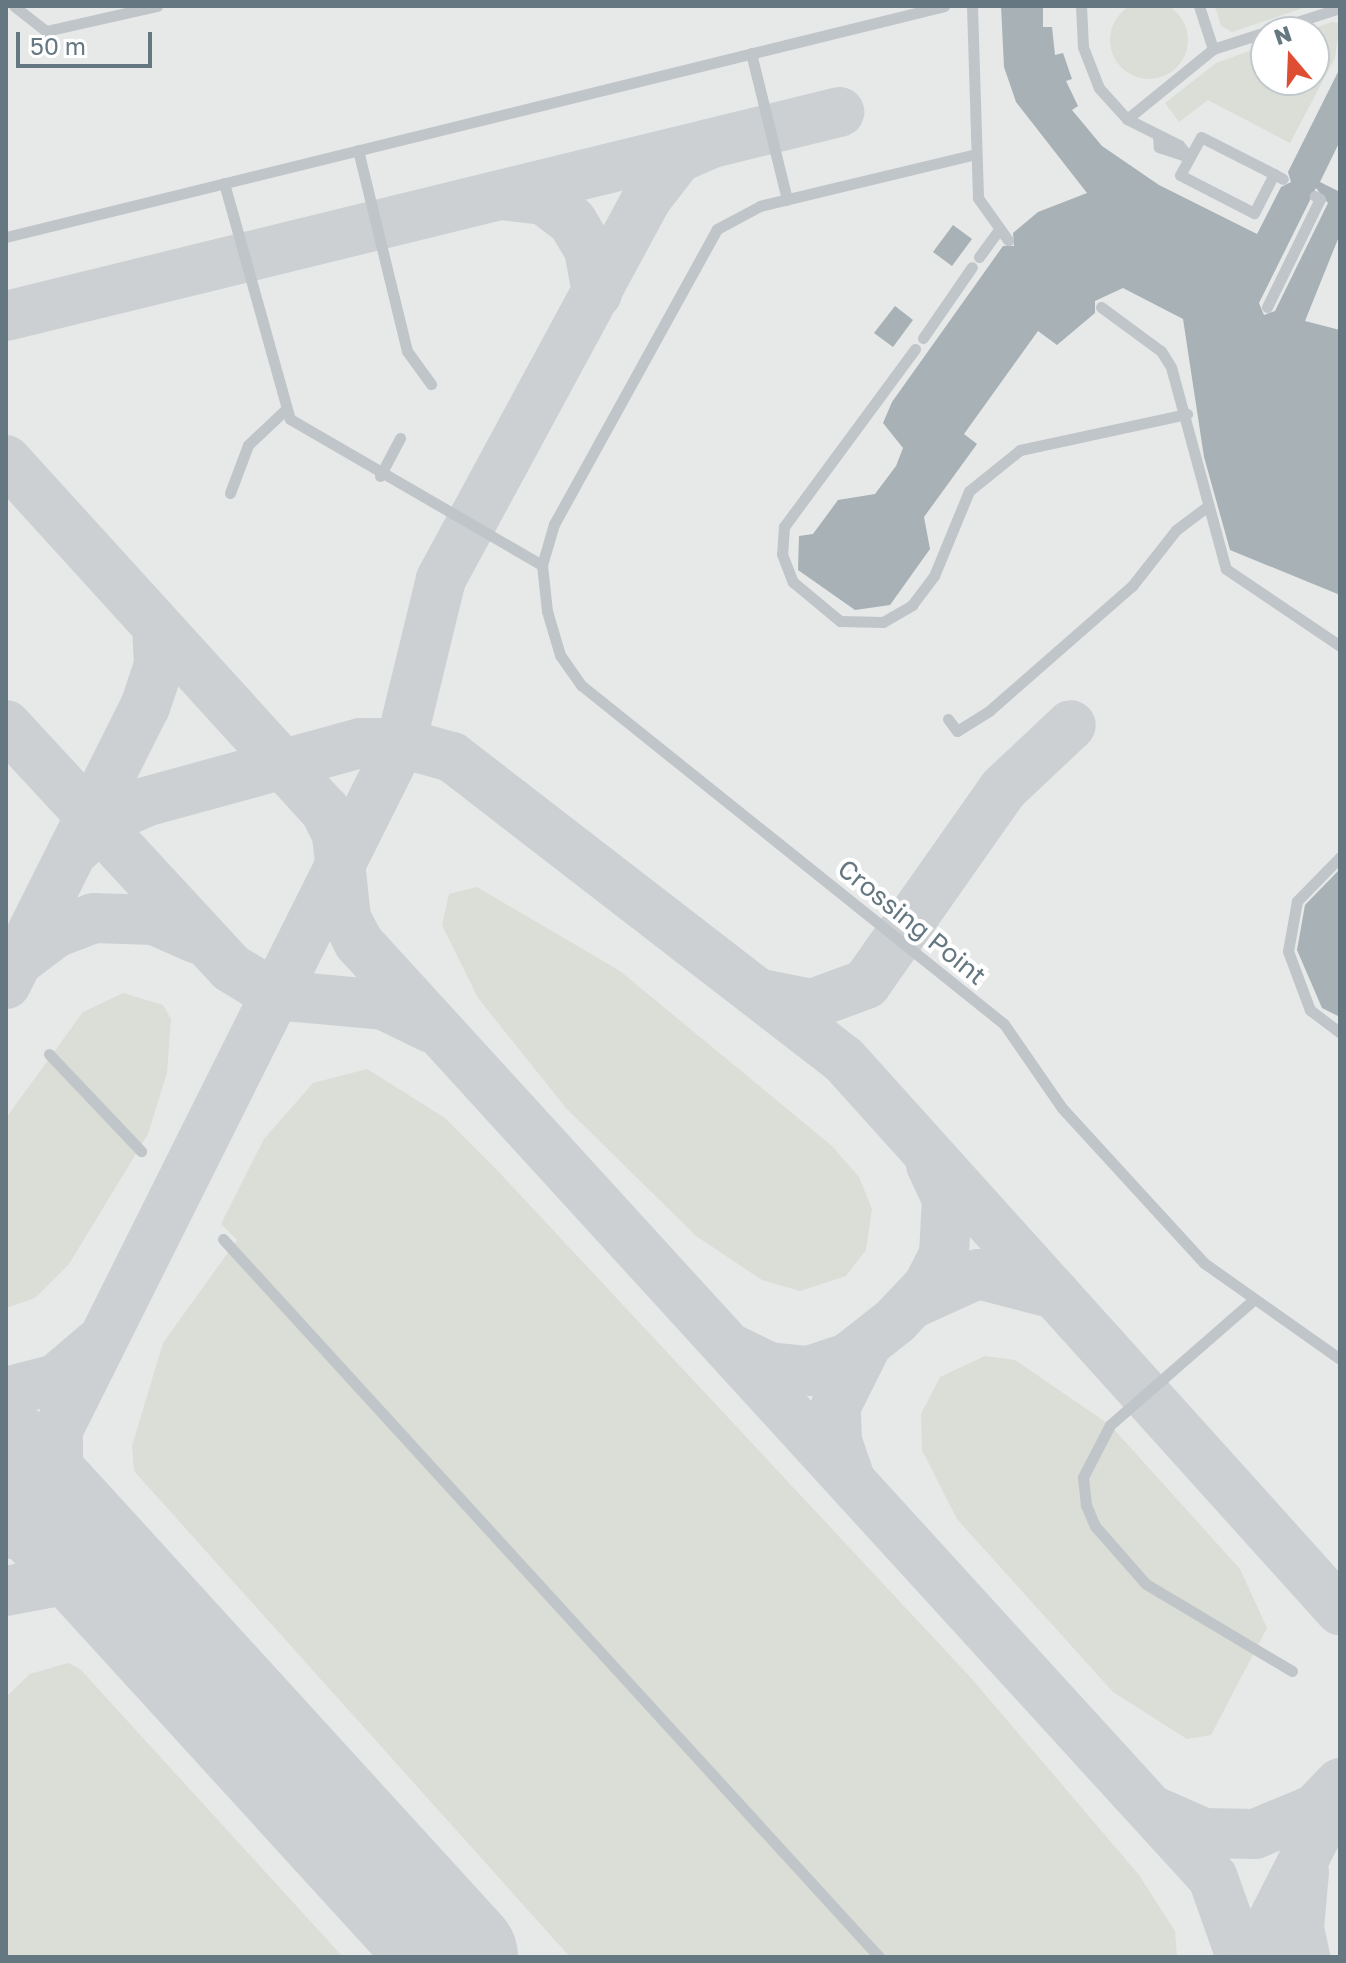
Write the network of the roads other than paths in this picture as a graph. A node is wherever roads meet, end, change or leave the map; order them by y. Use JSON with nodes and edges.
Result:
{"nodes":[{"id":1,"x":14,"y":6,"type":"edge"},
{"id":2,"x":157,"y":6,"type":"edge"},
{"id":3,"x":944,"y":6,"type":"edge"},
{"id":4,"x":972,"y":6,"type":"edge"},
{"id":5,"x":1081,"y":6,"type":"edge"},
{"id":6,"x":1199,"y":6,"type":"edge"},
{"id":7,"x":1340,"y":8,"type":"edge"},
{"id":8,"x":1213,"y":49,"type":"junction"},
{"id":9,"x":751,"y":53,"type":"junction"},
{"id":10,"x":1127,"y":119,"type":"junction"},
{"id":11,"x":358,"y":150,"type":"junction"},
{"id":12,"x":976,"y":154,"type":"junction"},
{"id":13,"x":1189,"y":157,"type":"junction"},
{"id":14,"x":224,"y":183,"type":"junction"},
{"id":15,"x":1315,"y":196,"type":"dead end"},
{"id":16,"x":787,"y":200,"type":"junction"},
{"id":17,"x":998,"y":231,"type":"junction"},
{"id":18,"x":6,"y":237,"type":"edge"},
{"id":19,"x":1008,"y":240,"type":"dead end"},
{"id":20,"x":1101,"y":307,"type":"dead end"},
{"id":21,"x":1267,"y":307,"type":"dead end"},
{"id":22,"x":923,"y":338,"type":"dead end"},
{"id":23,"x":915,"y":349,"type":"dead end"},
{"id":24,"x":431,"y":384,"type":"dead end"},
{"id":25,"x":285,"y":410,"type":"junction"},
{"id":26,"x":1187,"y":414,"type":"junction"},
{"id":27,"x":400,"y":438,"type":"dead end"},
{"id":28,"x":380,"y":476,"type":"junction"},
{"id":29,"x":230,"y":493,"type":"dead end"},
{"id":30,"x":1208,"y":506,"type":"junction"},
{"id":31,"x":542,"y":565,"type":"junction"},
{"id":32,"x":1340,"y":646,"type":"edge"},
{"id":33,"x":948,"y":719,"type":"dead end"},
{"id":34,"x":1340,"y":857,"type":"edge"},
{"id":35,"x":1340,"y":1033,"type":"edge"},
{"id":36,"x":49,"y":1054,"type":"dead end"},
{"id":37,"x":141,"y":1151,"type":"dead end"},
{"id":38,"x":223,"y":1239,"type":"dead end"},
{"id":39,"x":1251,"y":1302,"type":"junction"},
{"id":40,"x":1340,"y":1359,"type":"edge"},
{"id":41,"x":1292,"y":1671,"type":"dead end"},
{"id":42,"x":879,"y":1957,"type":"edge"}],
"edges":[{"from":1,"to":2,"type":"lane"},
{"from":3,"to":9,"type":"lane"},
{"from":4,"to":12,"type":"lane"},
{"from":5,"to":10,"type":"lane"},
{"from":6,"to":8,"type":"lane"},
{"from":7,"to":8,"type":"lane"},
{"from":8,"to":10,"type":"lane"},
{"from":9,"to":11,"type":"lane"},
{"from":9,"to":16,"type":"lane"},
{"from":10,"to":13,"type":"lane"},
{"from":11,"to":14,"type":"lane"},
{"from":11,"to":24,"type":"lane"},
{"from":12,"to":16,"type":"lane"},
{"from":12,"to":17,"type":"lane"},
{"from":13,"to":13,"type":"lane"},
{"from":14,"to":18,"type":"lane"},
{"from":14,"to":25,"type":"lane"},
{"from":15,"to":21,"type":"lane"},
{"from":16,"to":31,"type":"lane"},
{"from":17,"to":19,"type":"lane"},
{"from":17,"to":22,"type":"lane"},
{"from":20,"to":26,"type":"lane"},
{"from":23,"to":26,"type":"lane"},
{"from":25,"to":28,"type":"lane"},
{"from":25,"to":29,"type":"lane"},
{"from":26,"to":30,"type":"lane"},
{"from":27,"to":28,"type":"lane"},
{"from":28,"to":31,"type":"lane"},
{"from":30,"to":32,"type":"lane"},
{"from":30,"to":33,"type":"lane"},
{"from":31,"to":39,"type":"lane","name":"Crossing Point"},
{"from":34,"to":35,"type":"lane"},
{"from":36,"to":37,"type":"lane"},
{"from":38,"to":42,"type":"lane"},
{"from":39,"to":40,"type":"lane","name":"Crossing Point"},
{"from":39,"to":41,"type":"lane"}]}
